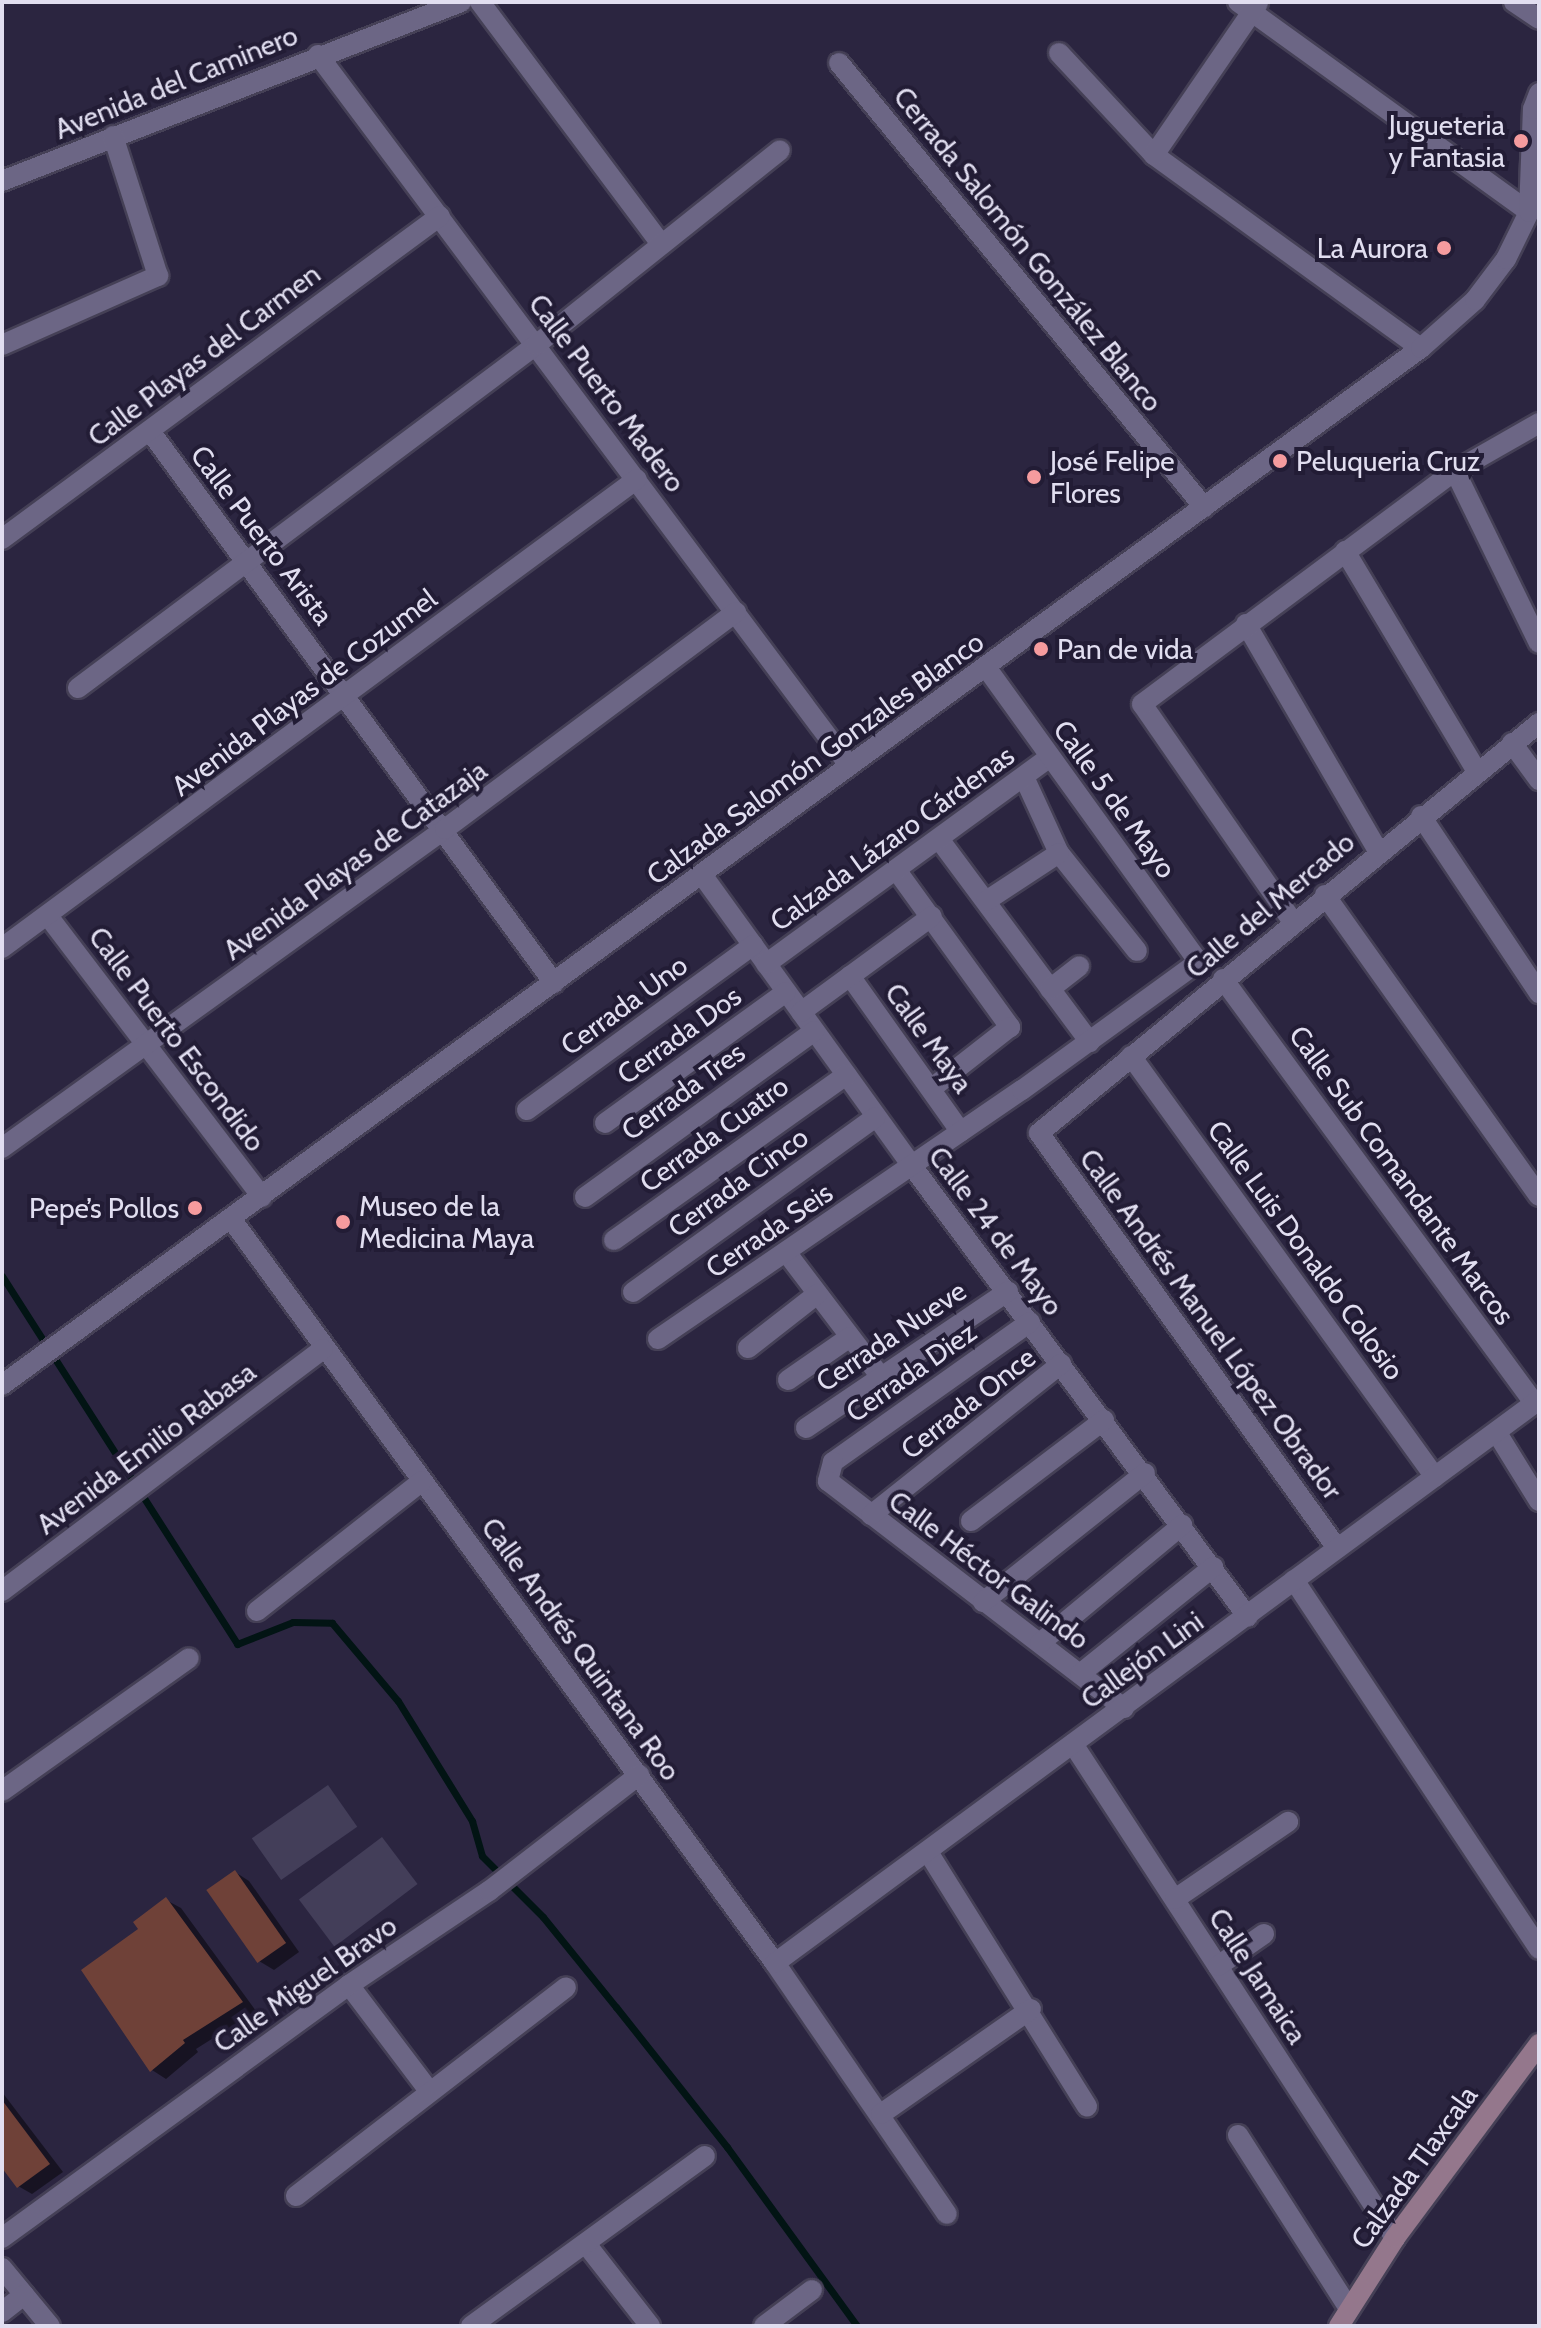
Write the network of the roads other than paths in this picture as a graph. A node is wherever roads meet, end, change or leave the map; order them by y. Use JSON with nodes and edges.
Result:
{"nodes":[{"id":1,"x":461,"y":2,"type":"edge"},
{"id":2,"x":480,"y":2,"type":"edge"},
{"id":3,"x":1514,"y":2,"type":"edge"},
{"id":4,"x":1250,"y":6,"type":"edge"},
{"id":5,"x":1539,"y":19,"type":"edge"},
{"id":6,"x":1059,"y":53,"type":"dead end"},
{"id":7,"x":318,"y":55,"type":"junction"},
{"id":8,"x":839,"y":63,"type":"dead end"},
{"id":9,"x":1539,"y":93,"type":"edge"},
{"id":10,"x":113,"y":136,"type":"junction"},
{"id":11,"x":780,"y":150,"type":"dead end"},
{"id":12,"x":1154,"y":155,"type":"junction"},
{"id":13,"x":2,"y":181,"type":"edge"},
{"id":14,"x":1529,"y":212,"type":"junction"},
{"id":15,"x":440,"y":216,"type":"junction"},
{"id":16,"x":661,"y":244,"type":"junction"},
{"id":17,"x":2,"y":345,"type":"edge"},
{"id":18,"x":536,"y":345,"type":"junction"},
{"id":19,"x":1421,"y":348,"type":"junction"},
{"id":20,"x":1539,"y":423,"type":"edge"},
{"id":21,"x":150,"y":431,"type":"junction"},
{"id":22,"x":1455,"y":471,"type":"junction"},
{"id":23,"x":637,"y":479,"type":"junction"},
{"id":24,"x":1204,"y":507,"type":"junction"},
{"id":25,"x":2,"y":539,"type":"edge"},
{"id":26,"x":1345,"y":551,"type":"junction"},
{"id":27,"x":248,"y":563,"type":"junction"},
{"id":28,"x":736,"y":612,"type":"junction"},
{"id":29,"x":1246,"y":624,"type":"junction"},
{"id":30,"x":1539,"y":643,"type":"edge"},
{"id":31,"x":986,"y":667,"type":"junction"},
{"id":32,"x":78,"y":688,"type":"dead end"},
{"id":33,"x":347,"y":696,"type":"junction"},
{"id":34,"x":1539,"y":723,"type":"edge"},
{"id":35,"x":1512,"y":743,"type":"junction"},
{"id":36,"x":1049,"y":758,"type":"junction"},
{"id":37,"x":849,"y":765,"type":"junction"},
{"id":38,"x":1476,"y":770,"type":"junction"},
{"id":39,"x":1024,"y":777,"type":"junction"},
{"id":40,"x":1539,"y":780,"type":"edge"},
{"id":41,"x":1421,"y":816,"type":"junction"},
{"id":42,"x":445,"y":829,"type":"junction"},
{"id":43,"x":939,"y":839,"type":"junction"},
{"id":44,"x":1378,"y":851,"type":"junction"},
{"id":45,"x":1059,"y":853,"type":"junction"},
{"id":46,"x":897,"y":871,"type":"junction"},
{"id":47,"x":703,"y":876,"type":"junction"},
{"id":48,"x":1325,"y":895,"type":"junction"},
{"id":49,"x":986,"y":901,"type":"junction"},
{"id":50,"x":48,"y":916,"type":"junction"},
{"id":51,"x":932,"y":916,"type":"junction"},
{"id":52,"x":1293,"y":922,"type":"junction"},
{"id":53,"x":753,"y":945,"type":"junction"},
{"id":54,"x":2,"y":948,"type":"edge"},
{"id":55,"x":1137,"y":951,"type":"dead end"},
{"id":56,"x":766,"y":964,"type":"junction"},
{"id":57,"x":1194,"y":965,"type":"joint"},
{"id":58,"x":1079,"y":966,"type":"dead end"},
{"id":59,"x":850,"y":976,"type":"junction"},
{"id":60,"x":1223,"y":979,"type":"junction"},
{"id":61,"x":554,"y":983,"type":"junction"},
{"id":62,"x":1050,"y":989,"type":"junction"},
{"id":63,"x":786,"y":992,"type":"junction"},
{"id":64,"x":1539,"y":993,"type":"edge"},
{"id":65,"x":801,"y":1012,"type":"junction"},
{"id":66,"x":814,"y":1031,"type":"junction"},
{"id":67,"x":1090,"y":1042,"type":"junction"},
{"id":68,"x":148,"y":1045,"type":"junction"},
{"id":69,"x":1131,"y":1056,"type":"junction"},
{"id":70,"x":846,"y":1075,"type":"junction"},
{"id":71,"x":931,"y":1089,"type":"junction"},
{"id":72,"x":527,"y":1110,"type":"dead end"},
{"id":73,"x":876,"y":1117,"type":"junction"},
{"id":74,"x":605,"y":1123,"type":"dead end"},
{"id":75,"x":961,"y":1132,"type":"junction"},
{"id":76,"x":1039,"y":1133,"type":"joint"},
{"id":77,"x":2,"y":1148,"type":"edge"},
{"id":78,"x":912,"y":1166,"type":"junction"},
{"id":79,"x":1539,"y":1196,"type":"edge"},
{"id":80,"x":262,"y":1197,"type":"junction"},
{"id":81,"x":585,"y":1197,"type":"dead end"},
{"id":82,"x":232,"y":1220,"type":"junction"},
{"id":83,"x":614,"y":1240,"type":"dead end"},
{"id":84,"x":786,"y":1252,"type":"junction"},
{"id":85,"x":1008,"y":1291,"type":"junction"},
{"id":86,"x":633,"y":1292,"type":"dead end"},
{"id":87,"x":817,"y":1294,"type":"junction"},
{"id":88,"x":1030,"y":1322,"type":"junction"},
{"id":89,"x":850,"y":1337,"type":"junction"},
{"id":90,"x":658,"y":1339,"type":"dead end"},
{"id":91,"x":748,"y":1348,"type":"dead end"},
{"id":92,"x":323,"y":1349,"type":"junction"},
{"id":93,"x":1061,"y":1364,"type":"junction"},
{"id":94,"x":881,"y":1377,"type":"junction"},
{"id":95,"x":788,"y":1380,"type":"dead end"},
{"id":96,"x":2,"y":1385,"type":"edge"},
{"id":97,"x":1537,"y":1402,"type":"edge"},
{"id":98,"x":1104,"y":1420,"type":"junction"},
{"id":99,"x":806,"y":1428,"type":"dead end"},
{"id":100,"x":1497,"y":1433,"type":"junction"},
{"id":101,"x":827,"y":1471,"type":"joint"},
{"id":102,"x":1145,"y":1473,"type":"junction"},
{"id":103,"x":1435,"y":1477,"type":"junction"},
{"id":104,"x":422,"y":1481,"type":"junction"},
{"id":105,"x":1539,"y":1501,"type":"edge"},
{"id":106,"x":871,"y":1515,"type":"junction"},
{"id":107,"x":971,"y":1521,"type":"dead end"},
{"id":108,"x":1182,"y":1525,"type":"junction"},
{"id":109,"x":1337,"y":1548,"type":"junction"},
{"id":110,"x":1213,"y":1567,"type":"junction"},
{"id":111,"x":1294,"y":1580,"type":"junction"},
{"id":112,"x":2,"y":1591,"type":"edge"},
{"id":113,"x":983,"y":1602,"type":"junction"},
{"id":114,"x":257,"y":1611,"type":"dead end"},
{"id":115,"x":1248,"y":1617,"type":"junction"},
{"id":116,"x":1040,"y":1643,"type":"junction"},
{"id":117,"x":189,"y":1658,"type":"dead end"},
{"id":118,"x":1080,"y":1674,"type":"junction"},
{"id":119,"x":1124,"y":1708,"type":"junction"},
{"id":120,"x":1073,"y":1744,"type":"junction"},
{"id":121,"x":639,"y":1775,"type":"junction"},
{"id":122,"x":2,"y":1791,"type":"edge"},
{"id":123,"x":1288,"y":1822,"type":"dead end"},
{"id":124,"x":928,"y":1852,"type":"junction"},
{"id":125,"x":1175,"y":1899,"type":"junction"},
{"id":126,"x":1264,"y":1934,"type":"dead end"},
{"id":127,"x":1539,"y":1949,"type":"edge"},
{"id":128,"x":775,"y":1963,"type":"junction"},
{"id":129,"x":1218,"y":1966,"type":"junction"},
{"id":130,"x":349,"y":1985,"type":"junction"},
{"id":131,"x":566,"y":1987,"type":"dead end"},
{"id":132,"x":1031,"y":2009,"type":"junction"},
{"id":133,"x":1539,"y":2044,"type":"edge"},
{"id":134,"x":430,"y":2092,"type":"junction"},
{"id":135,"x":1087,"y":2106,"type":"dead end"},
{"id":136,"x":881,"y":2114,"type":"junction"},
{"id":137,"x":1238,"y":2135,"type":"dead end"},
{"id":138,"x":705,"y":2156,"type":"dead end"},
{"id":139,"x":296,"y":2196,"type":"dead end"},
{"id":140,"x":947,"y":2214,"type":"dead end"},
{"id":141,"x":2,"y":2238,"type":"edge"},
{"id":142,"x":1395,"y":2238,"type":"junction"},
{"id":143,"x":586,"y":2244,"type":"junction"},
{"id":144,"x":2,"y":2268,"type":"edge"},
{"id":145,"x":812,"y":2290,"type":"dead end"},
{"id":146,"x":24,"y":2295,"type":"junction"},
{"id":147,"x":2,"y":2312,"type":"edge"},
{"id":148,"x":1343,"y":2317,"type":"edge"},
{"id":149,"x":50,"y":2326,"type":"edge"},
{"id":150,"x":471,"y":2326,"type":"edge"},
{"id":151,"x":650,"y":2326,"type":"edge"},
{"id":152,"x":764,"y":2326,"type":"edge"}],
"edges":[{"from":1,"to":7,"type":"street","name":"Avenida del Caminero"},
{"from":2,"to":16,"type":"street"},
{"from":3,"to":5,"type":"street"},
{"from":4,"to":12,"type":"street"},
{"from":4,"to":14,"type":"street"},
{"from":6,"to":12,"type":"street"},
{"from":7,"to":10,"type":"street","name":"Avenida del Caminero"},
{"from":7,"to":15,"type":"street","name":"Calle Puerto Madero"},
{"from":8,"to":24,"type":"street","name":"Cerrada Salomón González Blanco"},
{"from":9,"to":14,"type":"street","name":"Calzada Salomón Gonzales Blanco"},
{"from":10,"to":13,"type":"street","name":"Avenida del Caminero"},
{"from":10,"to":17,"type":"street"},
{"from":11,"to":16,"type":"street"},
{"from":12,"to":19,"type":"street"},
{"from":14,"to":19,"type":"street","name":"Calzada Salomón Gonzales Blanco"},
{"from":15,"to":18,"type":"street","name":"Calle Puerto Madero"},
{"from":15,"to":21,"type":"street","name":"Calle Playas del Carmen"},
{"from":16,"to":18,"type":"street"},
{"from":18,"to":23,"type":"street","name":"Calle Puerto Madero"},
{"from":18,"to":27,"type":"street"},
{"from":19,"to":24,"type":"street","name":"Calzada Salomón Gonzales Blanco"},
{"from":20,"to":22,"type":"street"},
{"from":21,"to":25,"type":"street","name":"Calle Playas del Carmen"},
{"from":21,"to":27,"type":"street","name":"Calle Puerto Arista"},
{"from":22,"to":26,"type":"street"},
{"from":22,"to":30,"type":"street"},
{"from":23,"to":28,"type":"street","name":"Calle Puerto Madero"},
{"from":23,"to":33,"type":"street","name":"Avenida Playas de Cozumel"},
{"from":24,"to":31,"type":"street","name":"Calzada Salomón Gonzales Blanco"},
{"from":26,"to":29,"type":"street"},
{"from":26,"to":38,"type":"street"},
{"from":27,"to":32,"type":"street"},
{"from":27,"to":33,"type":"street","name":"Calle Puerto Arista"},
{"from":28,"to":37,"type":"street","name":"Calle Puerto Madero"},
{"from":28,"to":42,"type":"street","name":"Avenida Playas de Catazaja"},
{"from":29,"to":44,"type":"street"},
{"from":29,"to":52,"type":"street"},
{"from":31,"to":36,"type":"street","name":"Calle 5 de Mayo"},
{"from":31,"to":37,"type":"street","name":"Calzada Salomón Gonzales Blanco"},
{"from":33,"to":42,"type":"street","name":"Calle Puerto Arista"},
{"from":33,"to":50,"type":"street","name":"Avenida Playas de Cozumel"},
{"from":34,"to":35,"type":"street","name":"Calle del Mercado"},
{"from":35,"to":38,"type":"street","name":"Calle del Mercado"},
{"from":35,"to":40,"type":"street"},
{"from":36,"to":39,"type":"street","name":"Calzada Lázaro Cárdenas"},
{"from":36,"to":57,"type":"street","name":"Calle 5 de Mayo"},
{"from":37,"to":47,"type":"street","name":"Calzada Salomón Gonzales Blanco"},
{"from":38,"to":41,"type":"street","name":"Calle del Mercado"},
{"from":39,"to":43,"type":"street","name":"Calzada Lázaro Cárdenas"},
{"from":39,"to":45,"type":"street"},
{"from":41,"to":44,"type":"street","name":"Calle del Mercado"},
{"from":41,"to":64,"type":"street"},
{"from":42,"to":61,"type":"street","name":"Calle Puerto Arista"},
{"from":42,"to":68,"type":"street","name":"Avenida Playas de Catazaja"},
{"from":43,"to":46,"type":"street","name":"Calzada Lázaro Cárdenas"},
{"from":43,"to":49,"type":"street"},
{"from":44,"to":48,"type":"street","name":"Calle del Mercado"},
{"from":45,"to":49,"type":"street"},
{"from":45,"to":55,"type":"street"},
{"from":46,"to":51,"type":"street"},
{"from":46,"to":56,"type":"street","name":"Calzada Lázaro Cárdenas"},
{"from":47,"to":53,"type":"street","name":"Calle 24 de Mayo"},
{"from":47,"to":61,"type":"street","name":"Calzada Salomón Gonzales Blanco"},
{"from":48,"to":52,"type":"street","name":"Calle del Mercado"},
{"from":48,"to":79,"type":"street"},
{"from":49,"to":62,"type":"street"},
{"from":50,"to":54,"type":"street","name":"Avenida Playas de Cozumel"},
{"from":50,"to":68,"type":"street","name":"Calle Puerto Escondido"},
{"from":51,"to":59,"type":"street"},
{"from":51,"to":71,"type":"street"},
{"from":52,"to":60,"type":"street","name":"Calle del Mercado"},
{"from":53,"to":56,"type":"street","name":"Calle 24 de Mayo"},
{"from":53,"to":72,"type":"street","name":"Cerrada Uno"},
{"from":56,"to":63,"type":"street","name":"Calle 24 de Mayo"},
{"from":57,"to":67,"type":"street","name":"Calle del Mercado"},
{"from":58,"to":62,"type":"street"},
{"from":59,"to":65,"type":"street"},
{"from":59,"to":71,"type":"street","name":"Calle Maya"},
{"from":60,"to":69,"type":"street","name":"Calle del Mercado"},
{"from":60,"to":97,"type":"street","name":"Calle Sub Comandante Marcos"},
{"from":61,"to":80,"type":"street","name":"Calzada Salomón Gonzales Blanco"},
{"from":62,"to":67,"type":"street"},
{"from":63,"to":65,"type":"street","name":"Calle 24 de Mayo"},
{"from":63,"to":74,"type":"street","name":"Cerrada Dos"},
{"from":65,"to":66,"type":"street","name":"Calle 24 de Mayo"},
{"from":66,"to":70,"type":"street","name":"Calle 24 de Mayo"},
{"from":66,"to":81,"type":"street","name":"Cerrada Tres"},
{"from":67,"to":75,"type":"street","name":"Calle del Mercado"},
{"from":68,"to":77,"type":"street","name":"Avenida Playas de Catazaja"},
{"from":68,"to":80,"type":"street","name":"Calle Puerto Escondido"},
{"from":69,"to":76,"type":"street","name":"Calle del Mercado"},
{"from":69,"to":103,"type":"street","name":"Calle Luis Donaldo Colosio"},
{"from":70,"to":73,"type":"street","name":"Calle 24 de Mayo"},
{"from":70,"to":83,"type":"street","name":"Cerrada Cuatro"},
{"from":71,"to":75,"type":"street","name":"Calle Maya"},
{"from":73,"to":78,"type":"street","name":"Calle 24 de Mayo"},
{"from":73,"to":86,"type":"street","name":"Cerrada Cinco"},
{"from":75,"to":78,"type":"street","name":"Calle del Mercado"},
{"from":76,"to":109,"type":"street","name":"Calle Andrés Manuel López Obrador"},
{"from":78,"to":84,"type":"street","name":"Cerrada Seis"},
{"from":78,"to":85,"type":"street","name":"Calle 24 de Mayo"},
{"from":80,"to":82,"type":"street","name":"Calzada Salomón Gonzales Blanco"},
{"from":82,"to":92,"type":"street","name":"Calle Andrés Quintana Roo"},
{"from":82,"to":96,"type":"street","name":"Calzada Salomón Gonzales Blanco"},
{"from":84,"to":87,"type":"street"},
{"from":84,"to":90,"type":"street","name":"Cerrada Seis"},
{"from":85,"to":88,"type":"street","name":"Calle 24 de Mayo"},
{"from":85,"to":94,"type":"street","name":"Cerrada Nueve"},
{"from":87,"to":89,"type":"street"},
{"from":87,"to":91,"type":"street"},
{"from":88,"to":93,"type":"street","name":"Calle 24 de Mayo"},
{"from":88,"to":101,"type":"street","name":"Cerrada Diez"},
{"from":89,"to":94,"type":"street"},
{"from":89,"to":95,"type":"street"},
{"from":92,"to":104,"type":"street","name":"Calle Andrés Quintana Roo"},
{"from":92,"to":112,"type":"street","name":"Avenida Emilio Rabasa"},
{"from":93,"to":98,"type":"street","name":"Calle 24 de Mayo"},
{"from":93,"to":106,"type":"street","name":"Cerrada Once"},
{"from":94,"to":99,"type":"street","name":"Cerrada Nueve"},
{"from":97,"to":100,"type":"street","name":"Callejón Lini"},
{"from":98,"to":102,"type":"street","name":"Calle 24 de Mayo"},
{"from":98,"to":107,"type":"street"},
{"from":100,"to":103,"type":"street","name":"Callejón Lini"},
{"from":100,"to":105,"type":"street"},
{"from":101,"to":106,"type":"street","name":"Calle Héctor Galindo"},
{"from":102,"to":108,"type":"street","name":"Calle 24 de Mayo"},
{"from":102,"to":113,"type":"street"},
{"from":103,"to":109,"type":"street","name":"Callejón Lini"},
{"from":104,"to":114,"type":"street"},
{"from":104,"to":121,"type":"street","name":"Calle Andrés Quintana Roo"},
{"from":106,"to":113,"type":"street","name":"Calle Héctor Galindo"},
{"from":108,"to":110,"type":"street","name":"Calle 24 de Mayo"},
{"from":108,"to":116,"type":"street"},
{"from":109,"to":111,"type":"street","name":"Callejón Lini"},
{"from":110,"to":115,"type":"street","name":"Calle 24 de Mayo"},
{"from":110,"to":118,"type":"street"},
{"from":111,"to":115,"type":"street","name":"Callejón Lini"},
{"from":111,"to":127,"type":"street"},
{"from":113,"to":116,"type":"street","name":"Calle Héctor Galindo"},
{"from":115,"to":119,"type":"street","name":"Callejón Lini"},
{"from":116,"to":118,"type":"street","name":"Calle Héctor Galindo"},
{"from":117,"to":122,"type":"street"},
{"from":118,"to":119,"type":"street","name":"Calle Héctor Galindo"},
{"from":119,"to":120,"type":"street","name":"Callejón Lini"},
{"from":120,"to":124,"type":"street","name":"Callejón Lini"},
{"from":120,"to":125,"type":"street","name":"Calle Jamaica"},
{"from":121,"to":128,"type":"street","name":"Calle Andrés Quintana Roo"},
{"from":121,"to":130,"type":"street","name":"Calle Miguel Bravo"},
{"from":123,"to":125,"type":"street"},
{"from":124,"to":128,"type":"street","name":"Callejón Lini"},
{"from":124,"to":132,"type":"street"},
{"from":125,"to":129,"type":"street","name":"Calle Jamaica"},
{"from":126,"to":129,"type":"street"},
{"from":128,"to":136,"type":"street","name":"Calle Andrés Quintana Roo"},
{"from":129,"to":142,"type":"street","name":"Calle Jamaica"},
{"from":130,"to":134,"type":"street"},
{"from":130,"to":141,"type":"street","name":"Calle Miguel Bravo"},
{"from":131,"to":134,"type":"street"},
{"from":132,"to":135,"type":"street"},
{"from":132,"to":136,"type":"street"},
{"from":133,"to":142,"type":"main road","name":"Calzada Tlaxcala"},
{"from":134,"to":139,"type":"street"},
{"from":136,"to":140,"type":"street","name":"Calle Andrés Quintana Roo"},
{"from":137,"to":148,"type":"street"},
{"from":138,"to":143,"type":"street"},
{"from":142,"to":148,"type":"main road","name":"Calzada Tlaxcala"},
{"from":143,"to":150,"type":"street"},
{"from":143,"to":151,"type":"street"},
{"from":144,"to":146,"type":"street"},
{"from":145,"to":152,"type":"street"},
{"from":146,"to":147,"type":"street"},
{"from":146,"to":149,"type":"street"}]}
